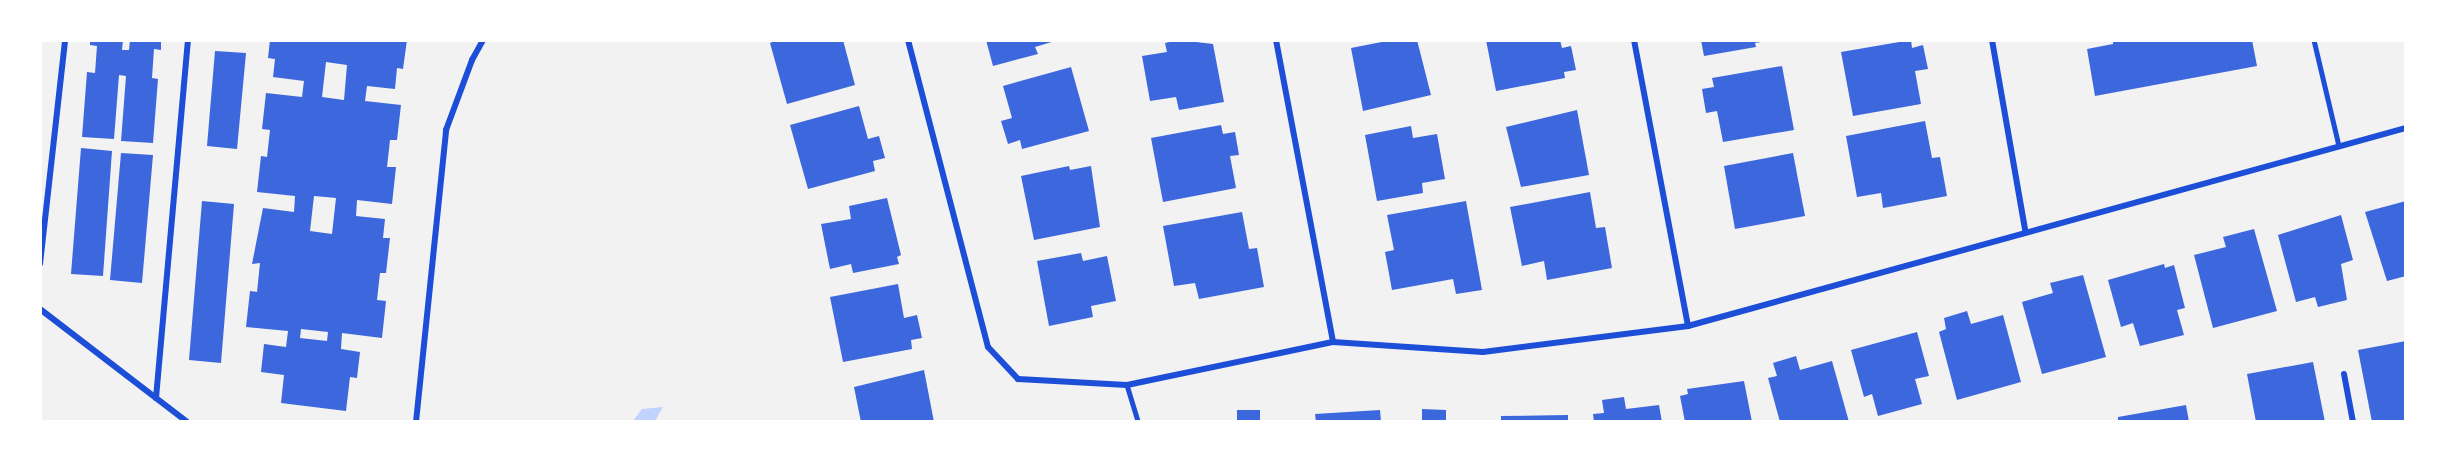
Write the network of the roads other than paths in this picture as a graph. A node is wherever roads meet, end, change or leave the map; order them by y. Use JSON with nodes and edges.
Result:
{"nodes":[{"id":1,"x":65,"y":40,"type":"edge"},
{"id":2,"x":188,"y":40,"type":"edge"},
{"id":3,"x":483,"y":40,"type":"edge"},
{"id":4,"x":908,"y":40,"type":"edge"},
{"id":5,"x":1276,"y":40,"type":"edge"},
{"id":6,"x":1634,"y":40,"type":"edge"},
{"id":7,"x":1992,"y":40,"type":"edge"},
{"id":8,"x":2314,"y":40,"type":"edge"},
{"id":9,"x":2406,"y":128,"type":"edge"},
{"id":10,"x":2338,"y":146,"type":"junction"},
{"id":11,"x":2025,"y":230,"type":"junction"},
{"id":12,"x":40,"y":264,"type":"edge"},
{"id":13,"x":40,"y":309,"type":"edge"},
{"id":14,"x":1688,"y":326,"type":"junction"},
{"id":15,"x":1334,"y":342,"type":"junction"},
{"id":16,"x":2344,"y":374,"type":"dead end"},
{"id":17,"x":1127,"y":385,"type":"junction"},
{"id":18,"x":156,"y":399,"type":"junction"},
{"id":19,"x":187,"y":422,"type":"edge"},
{"id":20,"x":416,"y":422,"type":"edge"},
{"id":21,"x":1138,"y":422,"type":"edge"},
{"id":22,"x":2353,"y":422,"type":"edge"}],
"edges":[{"from":1,"to":12,"type":"street"},
{"from":2,"to":18,"type":"street"},
{"from":3,"to":20,"type":"street"},
{"from":4,"to":17,"type":"street"},
{"from":5,"to":15,"type":"street"},
{"from":6,"to":14,"type":"street"},
{"from":7,"to":11,"type":"street"},
{"from":8,"to":10,"type":"lane"},
{"from":9,"to":10,"type":"street"},
{"from":10,"to":11,"type":"street"},
{"from":11,"to":14,"type":"street"},
{"from":13,"to":18,"type":"street"},
{"from":14,"to":15,"type":"street"},
{"from":15,"to":17,"type":"street"},
{"from":16,"to":22,"type":"street"},
{"from":17,"to":21,"type":"lane"},
{"from":18,"to":19,"type":"street"}]}
